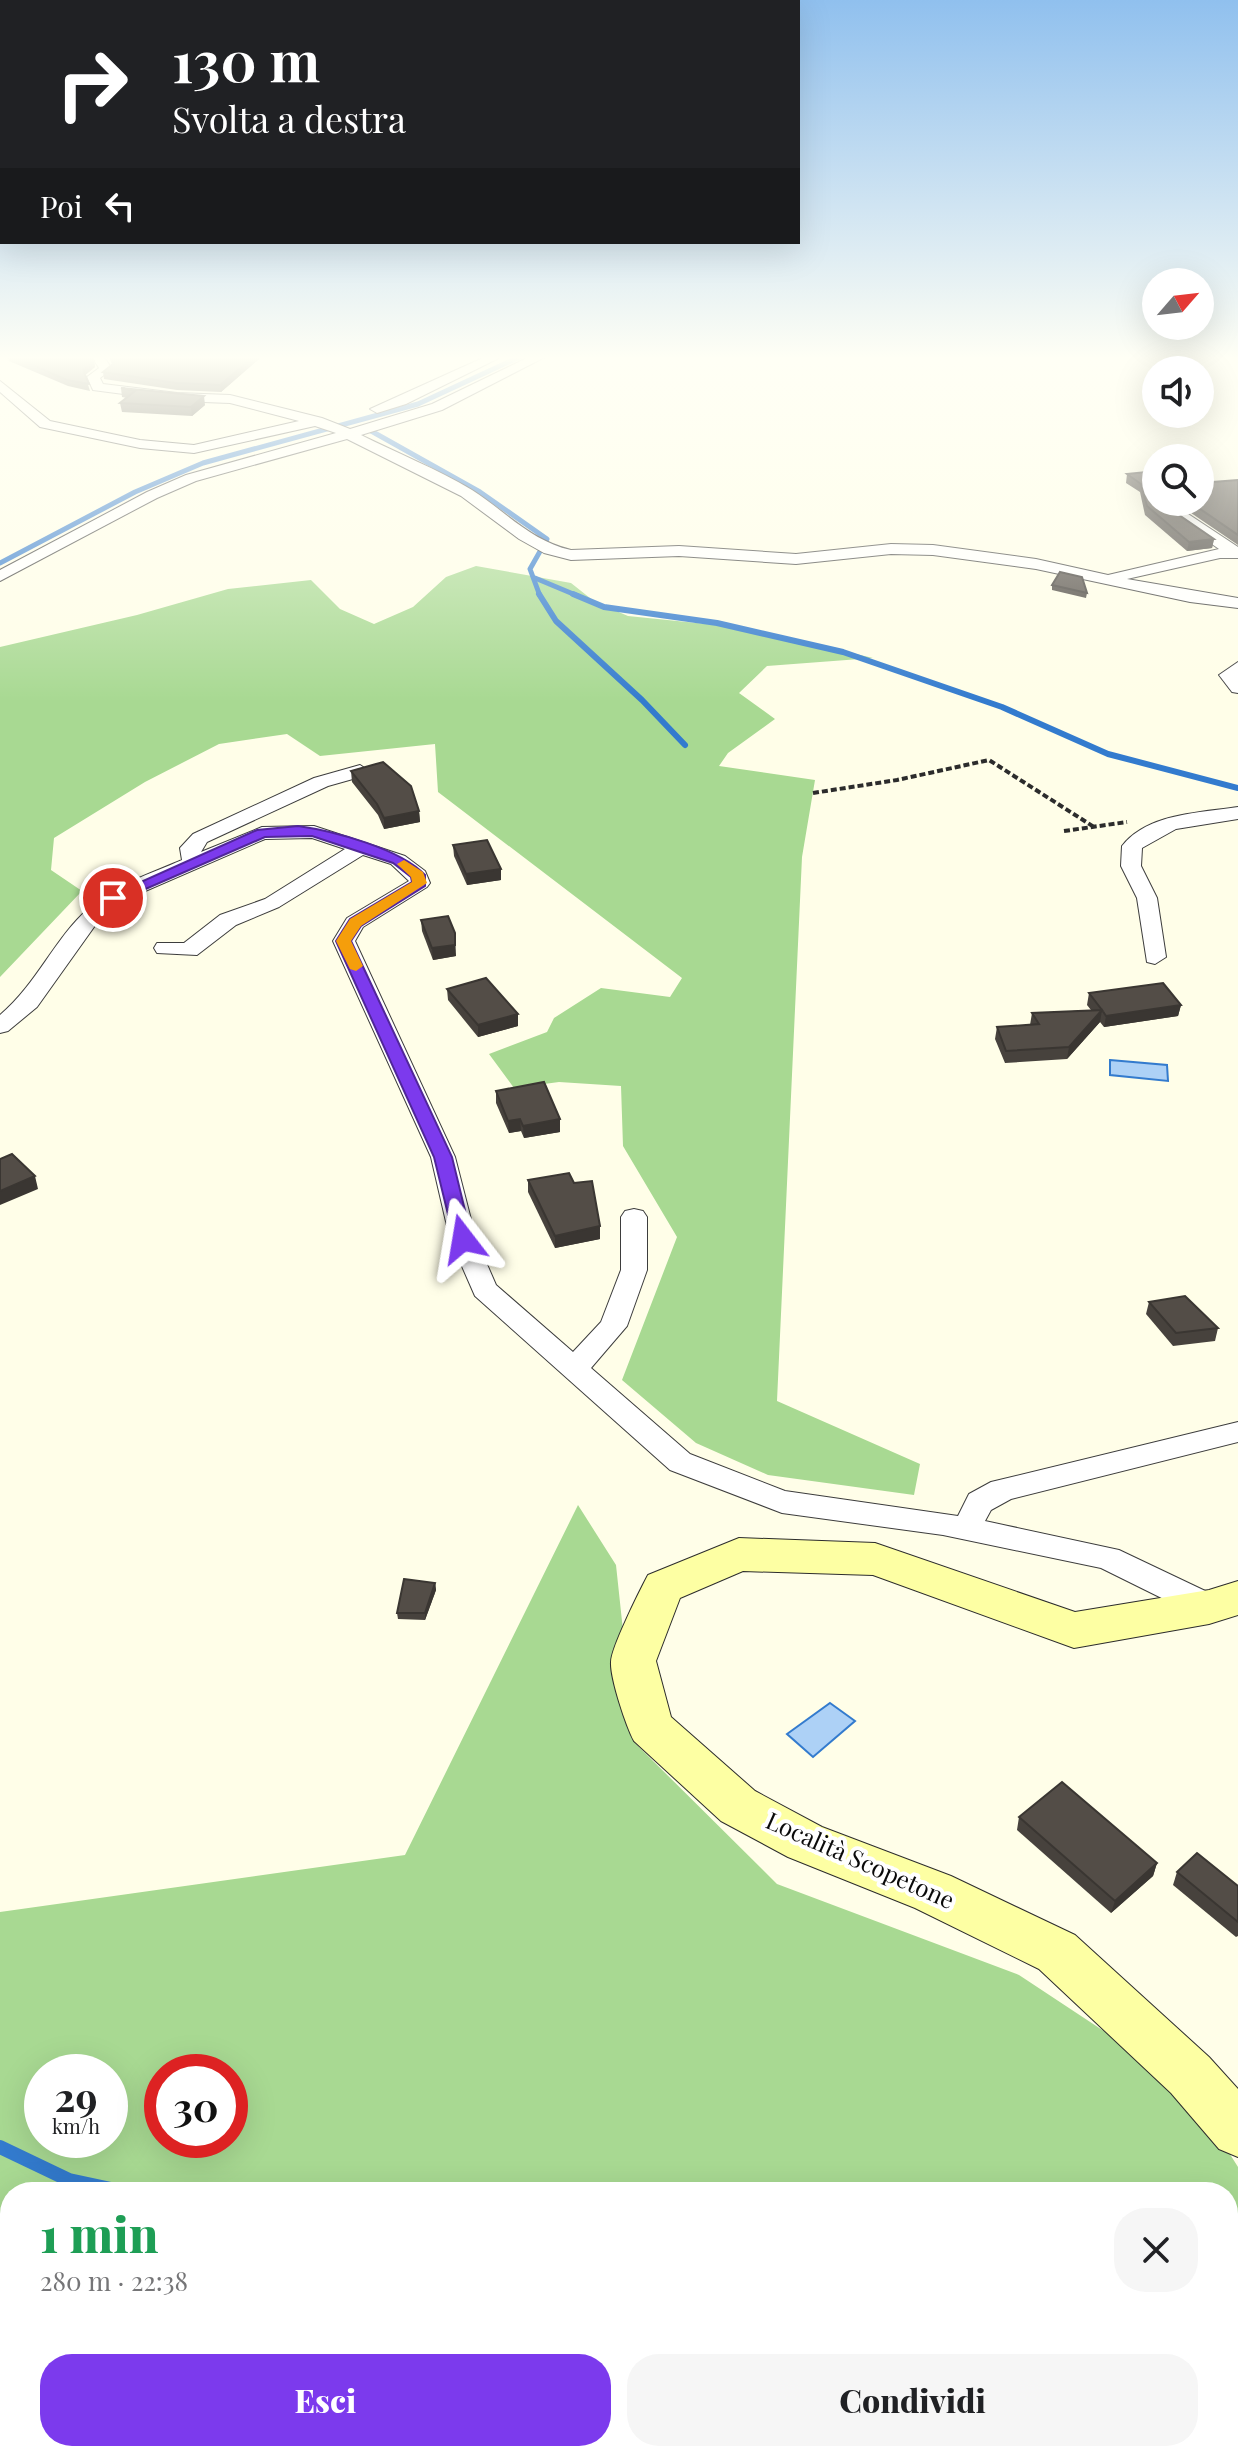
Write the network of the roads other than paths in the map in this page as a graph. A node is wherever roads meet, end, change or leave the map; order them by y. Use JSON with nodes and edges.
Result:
{"nodes":[{"id":1,"x":209,"y":472,"type":"edge"},
{"id":2,"x":424,"y":472,"type":"edge"},
{"id":3,"x":1182,"y":516,"type":"edge"},
{"id":4,"x":1237,"y":553,"type":"edge"},
{"id":5,"x":0,"y":576,"type":"edge"},
{"id":6,"x":1107,"y":578,"type":"junction"},
{"id":7,"x":1238,"y":603,"type":"edge"},
{"id":8,"x":1238,"y":667,"type":"edge"},
{"id":9,"x":1238,"y":688,"type":"edge"},
{"id":10,"x":360,"y":771,"type":"edge"},
{"id":11,"x":1238,"y":813,"type":"edge"},
{"id":12,"x":361,"y":848,"type":"junction"},
{"id":13,"x":193,"y":862,"type":"junction"},
{"id":14,"x":165,"y":948,"type":"dead end"},
{"id":15,"x":1155,"y":957,"type":"dead end"},
{"id":16,"x":0,"y":1026,"type":"edge"},
{"id":17,"x":634,"y":1217,"type":"dead end"},
{"id":18,"x":573,"y":1370,"type":"junction"},
{"id":19,"x":1238,"y":1432,"type":"edge"},
{"id":20,"x":966,"y":1529,"type":"junction"},
{"id":21,"x":1224,"y":1603,"type":"edge"},
{"id":22,"x":1238,"y":2130,"type":"edge"}],
"edges":[{"from":1,"to":5,"type":"street"},
{"from":2,"to":6,"type":"street"},
{"from":3,"to":4,"type":"street"},
{"from":4,"to":6,"type":"street"},
{"from":6,"to":7,"type":"street"},
{"from":8,"to":9,"type":"street"},
{"from":10,"to":13,"type":"street"},
{"from":11,"to":15,"type":"street"},
{"from":12,"to":13,"type":"street"},
{"from":12,"to":14,"type":"street"},
{"from":12,"to":18,"type":"street"},
{"from":13,"to":16,"type":"street"},
{"from":17,"to":18,"type":"street"},
{"from":18,"to":20,"type":"street"},
{"from":19,"to":20,"type":"street"},
{"from":20,"to":21,"type":"street"},
{"from":21,"to":22,"type":"main road","name":"Località Scopetone"}]}
